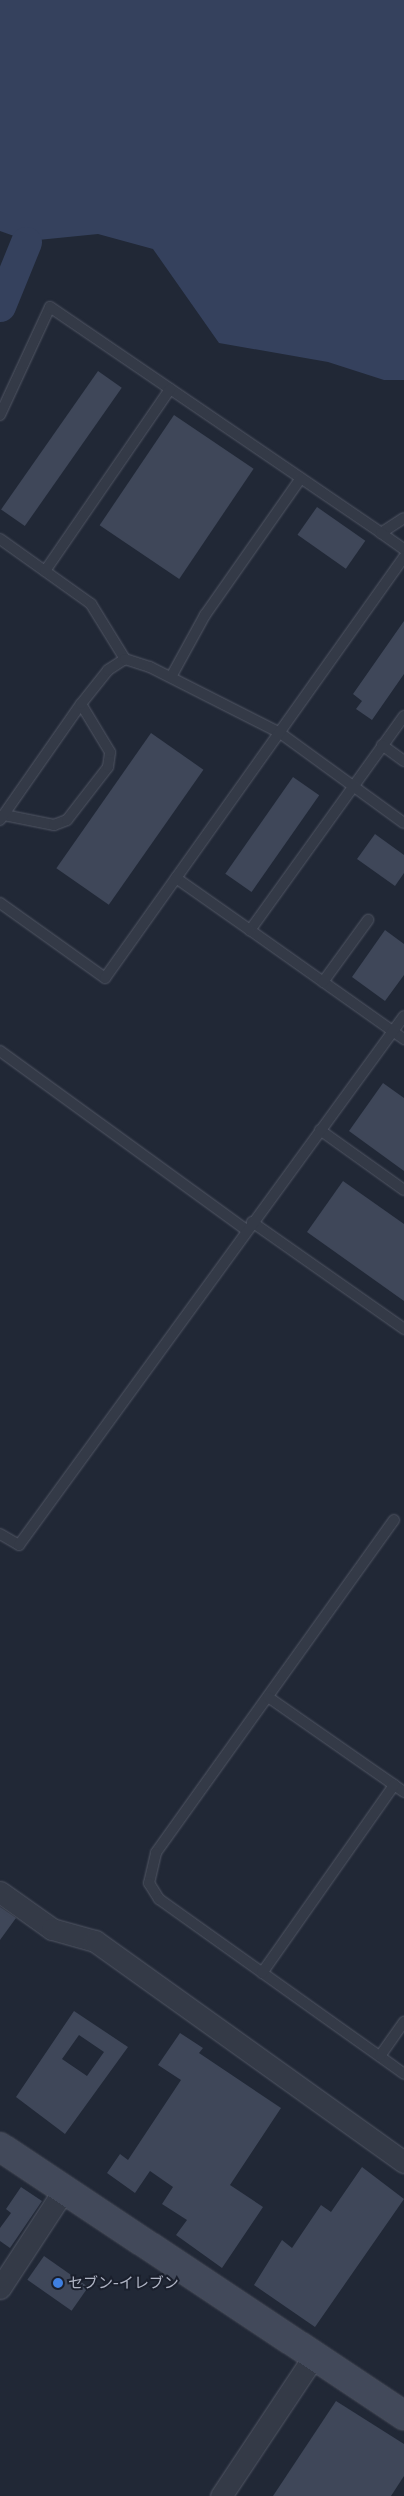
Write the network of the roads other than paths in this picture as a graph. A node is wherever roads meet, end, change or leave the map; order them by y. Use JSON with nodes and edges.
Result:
{"nodes":[{"id":1,"x":170,"y":389,"type":"junction"},
{"id":2,"x":0,"y":415,"type":"edge"},
{"id":3,"x":301,"y":478,"type":"junction"},
{"id":4,"x":404,"y":518,"type":"edge"},
{"id":5,"x":381,"y":533,"type":"junction"},
{"id":6,"x":0,"y":539,"type":"edge"},
{"id":7,"x":404,"y":549,"type":"edge"},
{"id":8,"x":404,"y":557,"type":"edge"},
{"id":9,"x":45,"y":571,"type":"junction"},
{"id":10,"x":125,"y":659,"type":"junction"},
{"id":11,"x":170,"y":677,"type":"junction"},
{"id":12,"x":81,"y":704,"type":"junction"},
{"id":13,"x":404,"y":716,"type":"edge"},
{"id":14,"x":280,"y":733,"type":"junction"},
{"id":15,"x":382,"y":745,"type":"junction"},
{"id":16,"x":404,"y":761,"type":"edge"},
{"id":17,"x":352,"y":785,"type":"junction"},
{"id":18,"x":2,"y":818,"type":"edge"},
{"id":19,"x":404,"y":823,"type":"edge"},
{"id":20,"x":176,"y":878,"type":"junction"},
{"id":21,"x":0,"y":903,"type":"edge"},
{"id":22,"x":368,"y":920,"type":"dead end"},
{"id":23,"x":250,"y":930,"type":"junction"},
{"id":24,"x":324,"y":982,"type":"junction"},
{"id":25,"x":404,"y":1016,"type":"edge"},
{"id":26,"x":393,"y":1031,"type":"junction"},
{"id":27,"x":404,"y":1039,"type":"edge"},
{"id":28,"x":0,"y":1051,"type":"edge"},
{"id":29,"x":320,"y":1130,"type":"junction"},
{"id":30,"x":404,"y":1190,"type":"edge"},
{"id":31,"x":249,"y":1226,"type":"junction"},
{"id":32,"x":404,"y":1329,"type":"edge"},
{"id":33,"x":394,"y":1520,"type":"dead end"},
{"id":34,"x":0,"y":1534,"type":"edge"},
{"id":35,"x":268,"y":1697,"type":"junction"},
{"id":36,"x":394,"y":1785,"type":"junction"},
{"id":37,"x":404,"y":1792,"type":"edge"},
{"id":38,"x":0,"y":1892,"type":"edge"},
{"id":39,"x":262,"y":1973,"type":"junction"},
{"id":40,"x":404,"y":2022,"type":"edge"},
{"id":41,"x":380,"y":2056,"type":"junction"},
{"id":42,"x":404,"y":2074,"type":"edge"},
{"id":43,"x":0,"y":2147,"type":"edge"},
{"id":44,"x":404,"y":2162,"type":"edge"},
{"id":45,"x":64,"y":2190,"type":"junction"},
{"id":46,"x":3,"y":2276,"type":"edge"},
{"id":47,"x":314,"y":2356,"type":"junction"},
{"id":48,"x":404,"y":2415,"type":"edge"},
{"id":49,"x":221,"y":2496,"type":"edge"}],
"edges":[{"from":1,"to":2,"type":"lane"},
{"from":1,"to":3,"type":"lane"},
{"from":1,"to":9,"type":"lane"},
{"from":3,"to":5,"type":"lane"},
{"from":3,"to":11,"type":"lane"},
{"from":4,"to":5,"type":"lane"},
{"from":5,"to":7,"type":"lane"},
{"from":6,"to":9,"type":"lane"},
{"from":8,"to":14,"type":"lane"},
{"from":9,"to":10,"type":"lane"},
{"from":10,"to":11,"type":"lane"},
{"from":10,"to":12,"type":"lane"},
{"from":11,"to":14,"type":"lane"},
{"from":12,"to":18,"type":"lane"},
{"from":12,"to":18,"type":"lane"},
{"from":13,"to":15,"type":"lane"},
{"from":14,"to":17,"type":"lane"},
{"from":14,"to":20,"type":"lane"},
{"from":15,"to":16,"type":"lane"},
{"from":15,"to":17,"type":"lane"},
{"from":17,"to":19,"type":"lane"},
{"from":17,"to":23,"type":"lane"},
{"from":20,"to":21,"type":"lane"},
{"from":20,"to":23,"type":"lane"},
{"from":22,"to":24,"type":"lane"},
{"from":23,"to":24,"type":"lane"},
{"from":24,"to":26,"type":"lane"},
{"from":25,"to":26,"type":"lane"},
{"from":26,"to":27,"type":"lane"},
{"from":26,"to":29,"type":"lane"},
{"from":28,"to":31,"type":"lane"},
{"from":29,"to":30,"type":"lane"},
{"from":29,"to":31,"type":"lane"},
{"from":31,"to":32,"type":"lane"},
{"from":31,"to":34,"type":"lane"},
{"from":33,"to":35,"type":"lane"},
{"from":35,"to":36,"type":"lane"},
{"from":35,"to":39,"type":"lane"},
{"from":36,"to":37,"type":"lane"},
{"from":36,"to":39,"type":"lane"},
{"from":38,"to":44,"type":"street"},
{"from":39,"to":41,"type":"lane"},
{"from":40,"to":41,"type":"lane"},
{"from":41,"to":42,"type":"lane"},
{"from":43,"to":45,"type":"street"},
{"from":45,"to":46,"type":"street"},
{"from":45,"to":47,"type":"street"},
{"from":47,"to":48,"type":"street"},
{"from":47,"to":49,"type":"street"}]}
